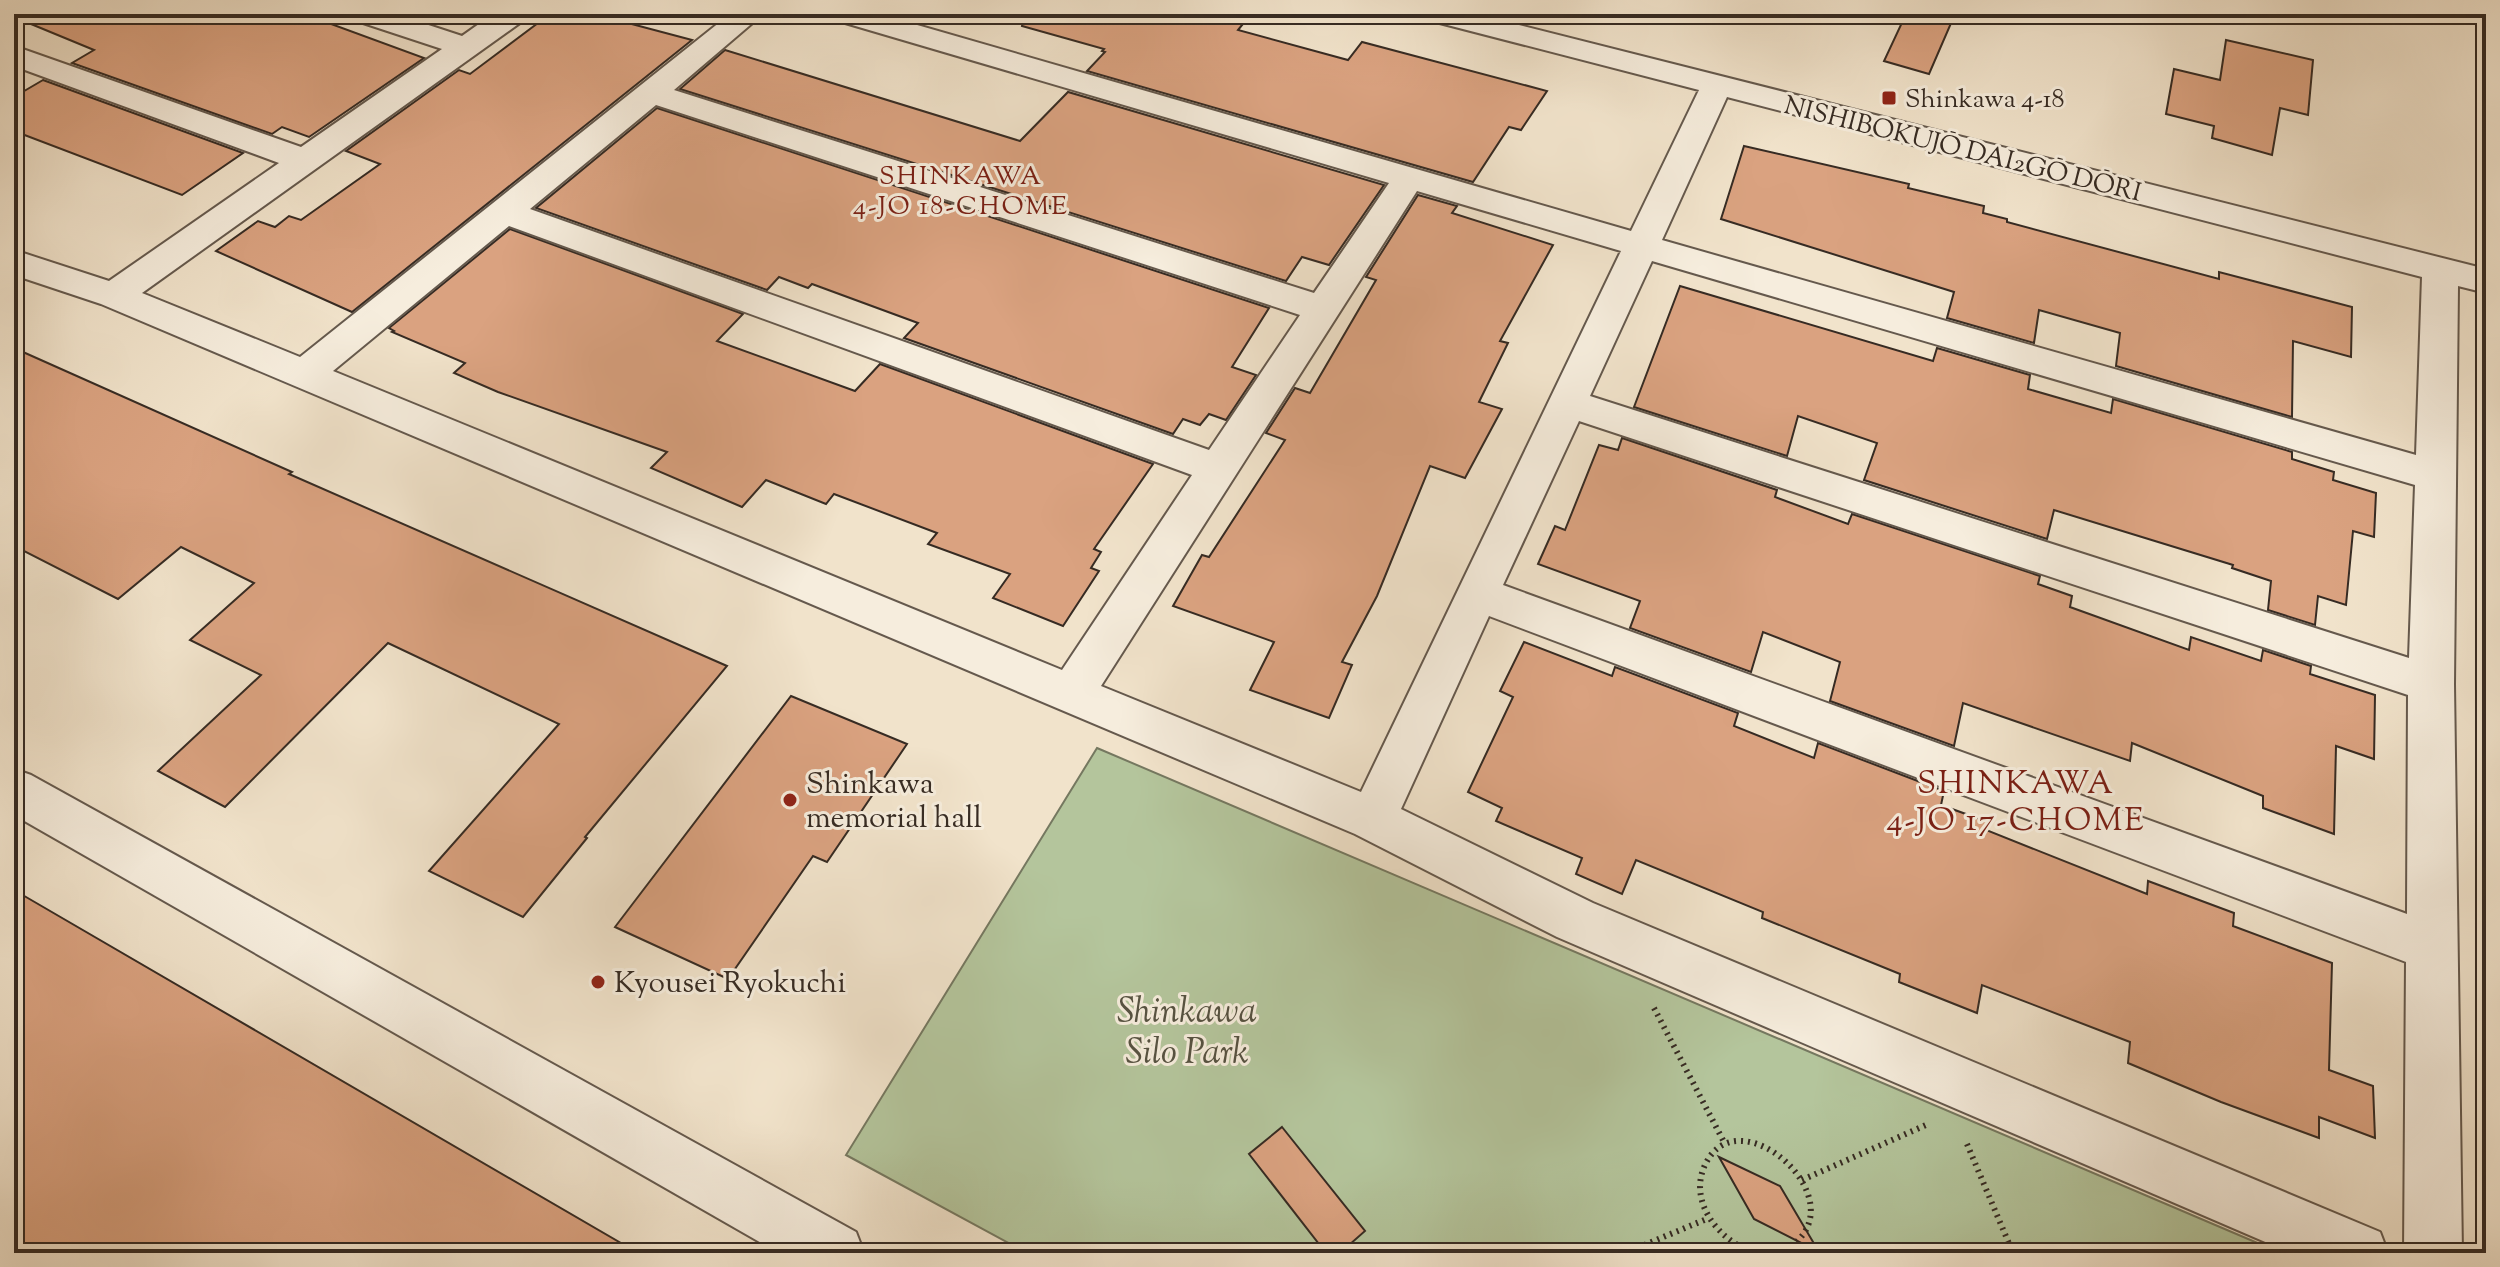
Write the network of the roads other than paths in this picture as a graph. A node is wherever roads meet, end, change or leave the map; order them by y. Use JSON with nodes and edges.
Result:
{"nodes":[{"id":1,"x":365,"y":14,"type":"edge"},
{"id":2,"x":513,"y":14,"type":"edge"},
{"id":3,"x":748,"y":14,"type":"edge"},
{"id":4,"x":846,"y":14,"type":"edge"},
{"id":5,"x":1439,"y":14,"type":"edge"},
{"id":6,"x":466,"y":47,"type":"junction"},
{"id":7,"x":14,"y":55,"type":"edge"},
{"id":8,"x":1717,"y":85,"type":"junction"},
{"id":9,"x":650,"y":93,"type":"junction"},
{"id":10,"x":304,"y":160,"type":"junction"},
{"id":11,"x":1410,"y":176,"type":"junction"},
{"id":12,"x":504,"y":212,"type":"junction"},
{"id":13,"x":1641,"y":247,"type":"junction"},
{"id":14,"x":14,"y":262,"type":"edge"},
{"id":15,"x":2440,"y":270,"type":"junction"},
{"id":16,"x":2486,"y":281,"type":"edge"},
{"id":17,"x":114,"y":295,"type":"junction"},
{"id":18,"x":1323,"y":309,"type":"junction"},
{"id":19,"x":306,"y":373,"type":"junction"},
{"id":20,"x":1568,"y":403,"type":"junction"},
{"id":21,"x":1219,"y":469,"type":"junction"},
{"id":22,"x":2434,"y":475,"type":"junction"},
{"id":23,"x":1478,"y":594,"type":"junction"},
{"id":24,"x":2431,"y":684,"type":"junction"},
{"id":25,"x":1072,"y":692,"type":"junction"},
{"id":26,"x":14,"y":790,"type":"edge"},
{"id":27,"x":1372,"y":819,"type":"junction"},
{"id":28,"x":2433,"y":948,"type":"junction"},
{"id":29,"x":835,"y":1253,"type":"edge"},
{"id":30,"x":2359,"y":1253,"type":"edge"},
{"id":31,"x":2433,"y":1253,"type":"edge"}],
"edges":[{"from":1,"to":6,"type":"street"},
{"from":2,"to":6,"type":"street"},
{"from":3,"to":9,"type":"street"},
{"from":4,"to":11,"type":"street"},
{"from":5,"to":8,"type":"street","name":"NISHIBOKUJŌ DAI2GŌ DŌRI"},
{"from":6,"to":10,"type":"street"},
{"from":7,"to":10,"type":"street"},
{"from":8,"to":13,"type":"street"},
{"from":8,"to":15,"type":"street","name":"NISHIBOKUJŌ DAI2GŌ DŌRI"},
{"from":9,"to":12,"type":"street"},
{"from":9,"to":18,"type":"street"},
{"from":10,"to":17,"type":"street"},
{"from":11,"to":13,"type":"street"},
{"from":11,"to":18,"type":"street"},
{"from":12,"to":19,"type":"street"},
{"from":12,"to":21,"type":"street"},
{"from":13,"to":20,"type":"street"},
{"from":13,"to":22,"type":"street"},
{"from":14,"to":17,"type":"street"},
{"from":15,"to":16,"type":"street","name":"NISHIBOKUJŌ DAI2GŌ DŌRI"},
{"from":15,"to":22,"type":"street"},
{"from":17,"to":19,"type":"street"},
{"from":18,"to":21,"type":"street"},
{"from":19,"to":25,"type":"street"},
{"from":20,"to":23,"type":"street"},
{"from":20,"to":24,"type":"street"},
{"from":21,"to":25,"type":"street"},
{"from":22,"to":24,"type":"street"},
{"from":23,"to":27,"type":"street"},
{"from":23,"to":28,"type":"street"},
{"from":24,"to":28,"type":"street"},
{"from":25,"to":27,"type":"street"},
{"from":26,"to":29,"type":"street"},
{"from":27,"to":30,"type":"street"},
{"from":28,"to":31,"type":"street"}]}
